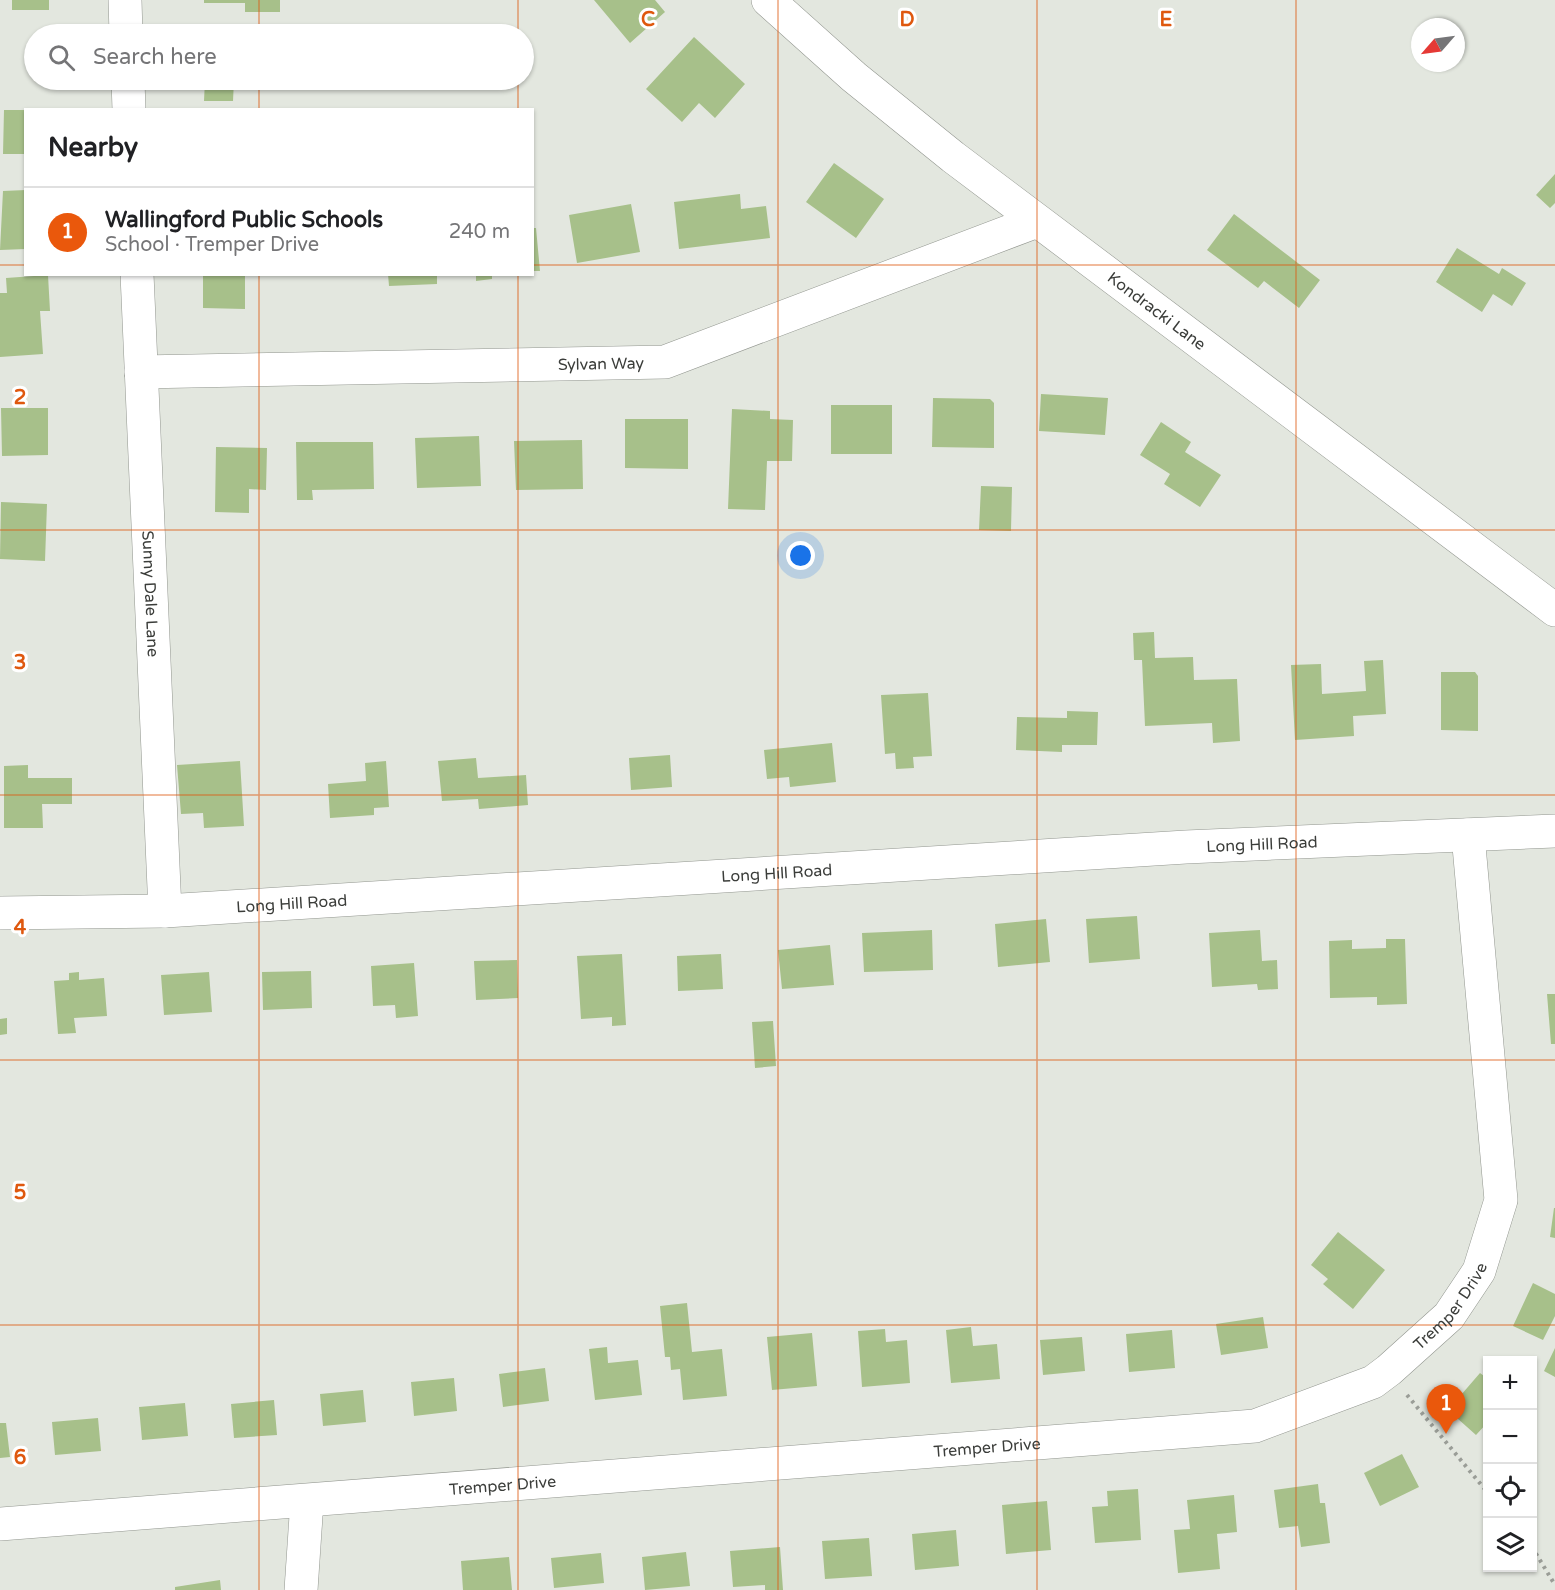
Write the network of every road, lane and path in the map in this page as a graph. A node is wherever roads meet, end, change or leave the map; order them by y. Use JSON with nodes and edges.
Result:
{"nodes":[{"id":1,"x":124,"y":0,"type":"edge"},
{"id":2,"x":768,"y":0,"type":"edge"},
{"id":3,"x":125,"y":24,"type":"edge"},
{"id":4,"x":128,"y":90,"type":"edge"},
{"id":5,"x":129,"y":108,"type":"edge"},
{"id":6,"x":1037,"y":221,"type":"junction"},
{"id":7,"x":137,"y":276,"type":"edge"},
{"id":8,"x":141,"y":372,"type":"junction"},
{"id":9,"x":1555,"y":610,"type":"edge"},
{"id":10,"x":1555,"y":831,"type":"edge"},
{"id":11,"x":1468,"y":835,"type":"junction"},
{"id":12,"x":165,"y":912,"type":"junction"},
{"id":13,"x":0,"y":913,"type":"edge"},
{"id":14,"x":1389,"y":1370,"type":"junction"},
{"id":15,"x":1483,"y":1487,"type":"edge"},
{"id":16,"x":307,"y":1501,"type":"junction"},
{"id":17,"x":0,"y":1524,"type":"edge"},
{"id":18,"x":1537,"y":1554,"type":"edge"},
{"id":19,"x":1555,"y":1584,"type":"edge"},
{"id":20,"x":301,"y":1590,"type":"edge"}],
"edges":[{"from":1,"to":3,"type":"street"},
{"from":2,"to":6,"type":"street","name":"Kondracki Lane"},
{"from":4,"to":5,"type":"street"},
{"from":6,"to":8,"type":"street","name":"Sylvan Way"},
{"from":6,"to":9,"type":"street","name":"Kondracki Lane"},
{"from":7,"to":8,"type":"street","name":"Sunny Dale Lane"},
{"from":8,"to":12,"type":"street","name":"Sunny Dale Lane"},
{"from":10,"to":11,"type":"street","name":"Long Hill Road"},
{"from":11,"to":12,"type":"street","name":"Long Hill Road"},
{"from":11,"to":14,"type":"street","name":"Tremper Drive"},
{"from":12,"to":13,"type":"street","name":"Long Hill Road"},
{"from":14,"to":15,"type":"path"},
{"from":14,"to":16,"type":"street","name":"Tremper Drive"},
{"from":16,"to":17,"type":"street","name":"Tremper Drive"},
{"from":16,"to":20,"type":"street"},
{"from":18,"to":19,"type":"path"}]}
